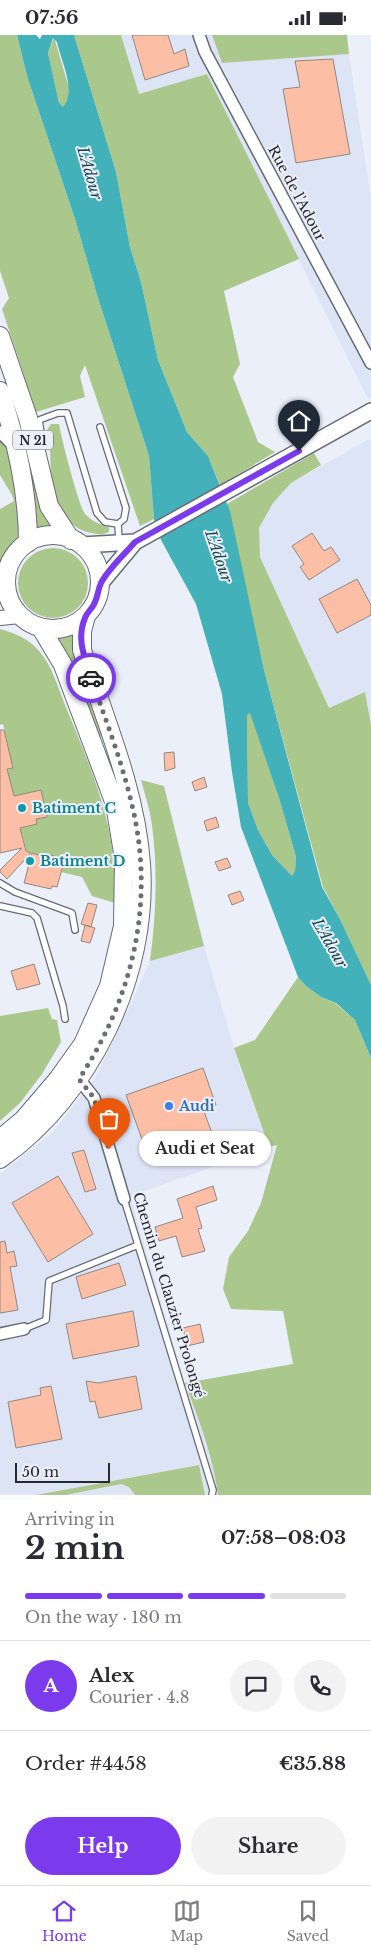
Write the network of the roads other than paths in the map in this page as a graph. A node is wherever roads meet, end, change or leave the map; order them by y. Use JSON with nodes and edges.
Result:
{"nodes":[{"id":1,"x":199,"y":35,"type":"edge"},
{"id":2,"x":0,"y":336,"type":"edge"},
{"id":3,"x":371,"y":363,"type":"edge"},
{"id":4,"x":0,"y":391,"type":"edge"},
{"id":5,"x":371,"y":411,"type":"edge"},
{"id":6,"x":371,"y":423,"type":"edge"},
{"id":7,"x":100,"y":427,"type":"dead end"},
{"id":8,"x":0,"y":432,"type":"edge"},
{"id":9,"x":329,"y":434,"type":"junction"},
{"id":10,"x":15,"y":447,"type":"junction"},
{"id":11,"x":42,"y":477,"type":"junction"},
{"id":12,"x":118,"y":524,"type":"junction"},
{"id":13,"x":138,"y":540,"type":"junction"},
{"id":14,"x":76,"y":542,"type":"junction"},
{"id":15,"x":28,"y":543,"type":"junction"},
{"id":16,"x":119,"y":544,"type":"junction"},
{"id":17,"x":4,"y":573,"type":"edge"},
{"id":18,"x":100,"y":584,"type":"junction"},
{"id":19,"x":20,"y":616,"type":"junction"},
{"id":20,"x":86,"y":616,"type":"junction"},
{"id":21,"x":0,"y":618,"type":"edge"},
{"id":22,"x":41,"y":628,"type":"junction"},
{"id":23,"x":0,"y":883,"type":"edge"},
{"id":24,"x":0,"y":906,"type":"edge"},
{"id":25,"x":75,"y":931,"type":"dead end"},
{"id":26,"x":65,"y":1019,"type":"dead end"},
{"id":27,"x":79,"y":1079,"type":"junction"},
{"id":28,"x":0,"y":1139,"type":"edge"},
{"id":29,"x":0,"y":1159,"type":"edge"},
{"id":30,"x":124,"y":1199,"type":"joint"},
{"id":31,"x":138,"y":1245,"type":"junction"},
{"id":32,"x":24,"y":1329,"type":"joint"},
{"id":33,"x":0,"y":1334,"type":"edge"},
{"id":34,"x":212,"y":1495,"type":"edge"}],
"edges":[{"from":1,"to":3,"type":"street","name":"Rue de l'Adour"},
{"from":2,"to":11,"type":"main road","number":"N 21"},
{"from":4,"to":10,"type":"main road","number":"N 21"},
{"from":5,"to":9,"type":"main road"},
{"from":6,"to":9,"type":"main road"},
{"from":7,"to":12,"type":"lane"},
{"from":8,"to":10,"type":"street"},
{"from":9,"to":13,"type":"main road"},
{"from":10,"to":15,"type":"main road","number":"N 21"},
{"from":11,"to":12,"type":"lane"},
{"from":11,"to":14,"type":"main road","number":"N 21"},
{"from":12,"to":16,"type":"lane"},
{"from":13,"to":16,"type":"main road"},
{"from":13,"to":18,"type":"main road"},
{"from":14,"to":15,"type":"main road"},
{"from":14,"to":16,"type":"main road"},
{"from":14,"to":18,"type":"main road"},
{"from":15,"to":17,"type":"main road"},
{"from":17,"to":19,"type":"main road"},
{"from":18,"to":20,"type":"main road"},
{"from":19,"to":21,"type":"street"},
{"from":19,"to":22,"type":"main road"},
{"from":20,"to":22,"type":"main road"},
{"from":20,"to":27,"type":"main road"},
{"from":22,"to":28,"type":"main road"},
{"from":23,"to":25,"type":"lane"},
{"from":24,"to":26,"type":"lane"},
{"from":27,"to":29,"type":"main road"},
{"from":27,"to":30,"type":"street","name":"Chemin du Clauzier Prolongé"},
{"from":30,"to":31,"type":"lane","name":"Chemin du Clauzier Prolongé"},
{"from":31,"to":32,"type":"lane"},
{"from":31,"to":34,"type":"lane","name":"Chemin du Clauzier Prolongé"},
{"from":32,"to":33,"type":"street"}]}
